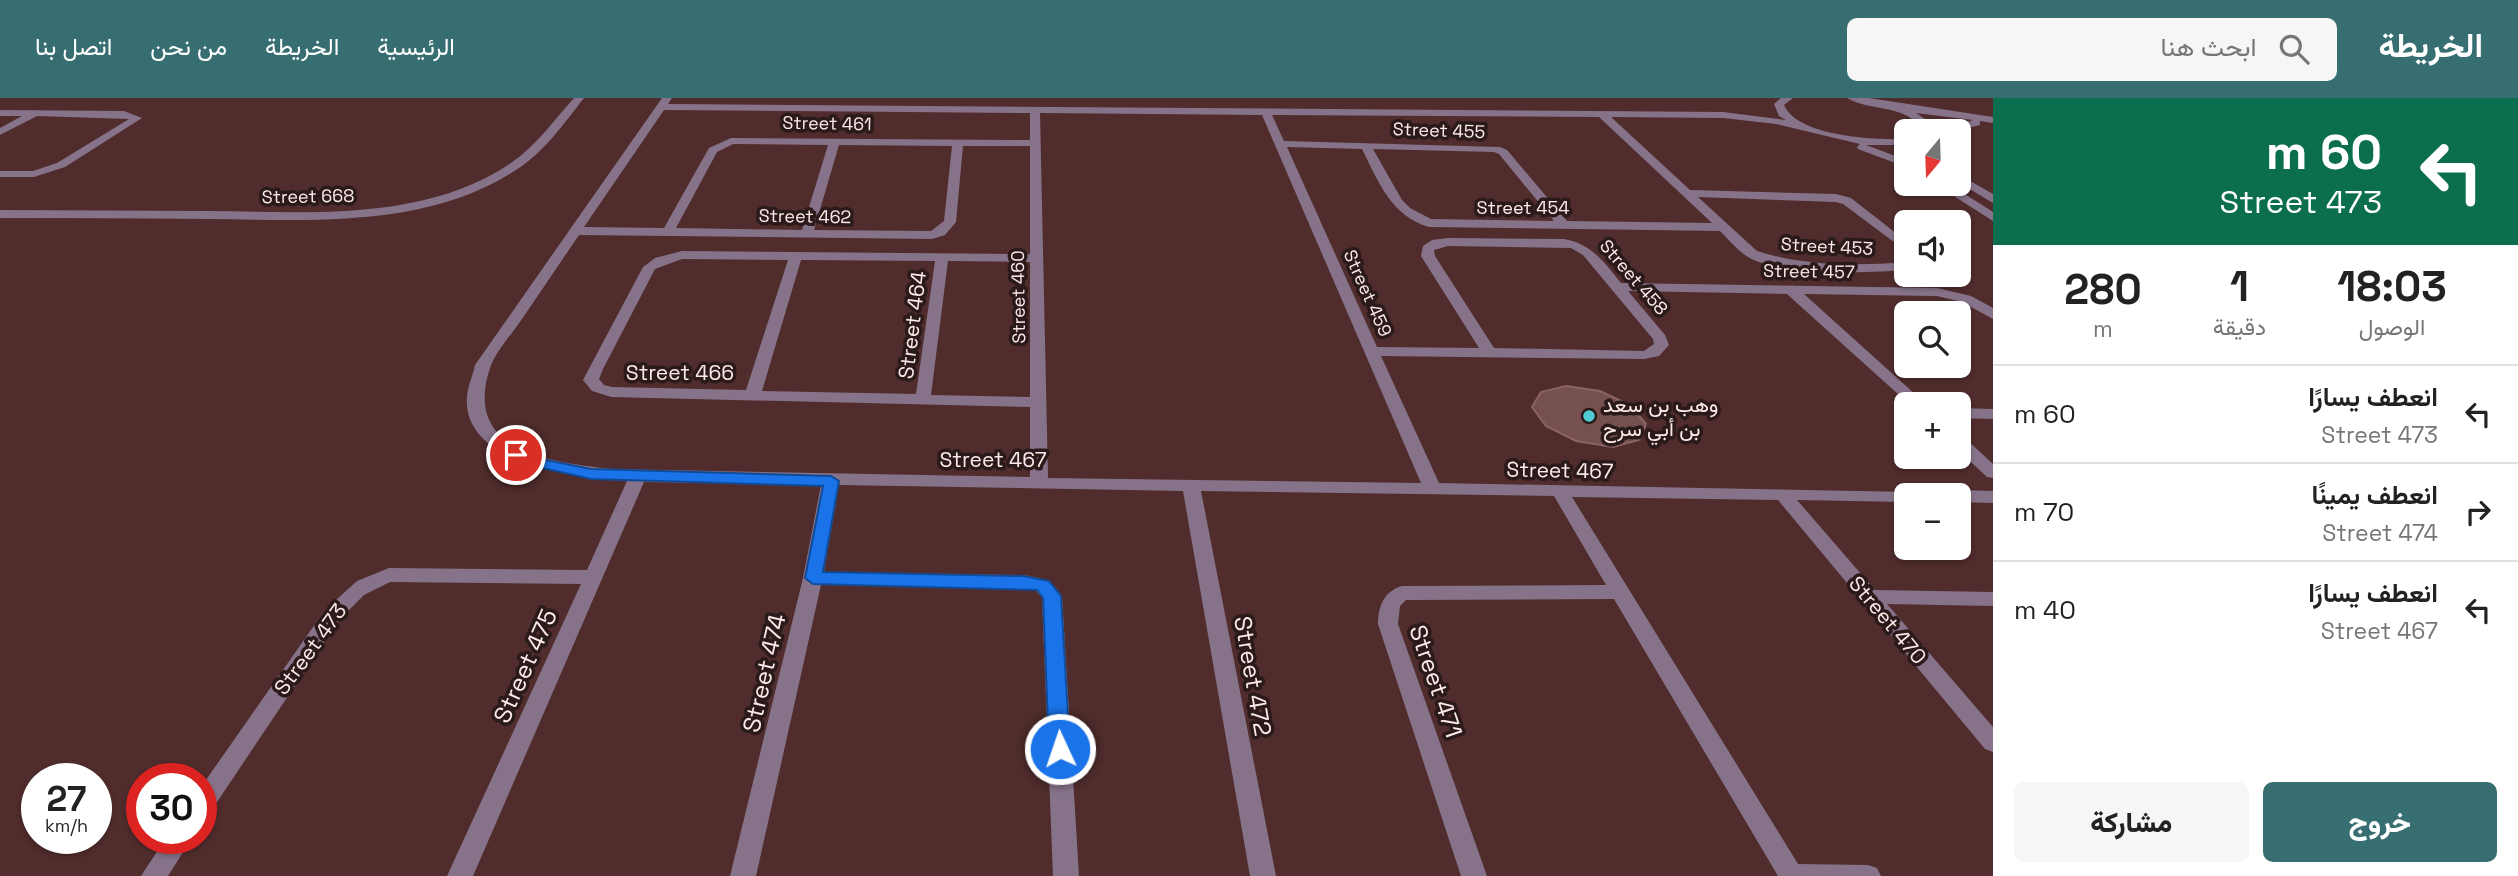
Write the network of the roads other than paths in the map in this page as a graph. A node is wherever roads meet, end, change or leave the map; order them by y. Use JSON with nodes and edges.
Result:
{"nodes":[{"id":1,"x":579,"y":98,"type":"edge"},
{"id":2,"x":1101,"y":98,"type":"edge"},
{"id":3,"x":1352,"y":98,"type":"edge"},
{"id":4,"x":1475,"y":98,"type":"edge"},
{"id":5,"x":1852,"y":98,"type":"edge"},
{"id":6,"x":1863,"y":98,"type":"edge"},
{"id":7,"x":1785,"y":99,"type":"edge"},
{"id":8,"x":1875,"y":102,"type":"junction"},
{"id":9,"x":664,"y":103,"type":"edge"},
{"id":10,"x":863,"y":104,"type":"edge"},
{"id":11,"x":1766,"y":105,"type":"dead end"},
{"id":12,"x":1888,"y":106,"type":"junction"},
{"id":13,"x":1754,"y":108,"type":"dead end"},
{"id":14,"x":1035,"y":111,"type":"junction"},
{"id":15,"x":1102,"y":111,"type":"junction"},
{"id":16,"x":0,"y":113,"type":"edge"},
{"id":17,"x":36,"y":113,"type":"junction"},
{"id":18,"x":1266,"y":113,"type":"junction"},
{"id":19,"x":1361,"y":113,"type":"junction"},
{"id":20,"x":1489,"y":114,"type":"junction"},
{"id":21,"x":1604,"y":115,"type":"junction"},
{"id":22,"x":1723,"y":115,"type":"junction"},
{"id":23,"x":1918,"y":119,"type":"edge"},
{"id":24,"x":1993,"y":120,"type":"edge"},
{"id":25,"x":1971,"y":125,"type":"edge"},
{"id":26,"x":1817,"y":131,"type":"junction"},
{"id":27,"x":0,"y":132,"type":"edge"},
{"id":28,"x":835,"y":141,"type":"junction"},
{"id":29,"x":1894,"y":142,"type":"edge"},
{"id":30,"x":958,"y":143,"type":"junction"},
{"id":31,"x":1036,"y":143,"type":"junction"},
{"id":32,"x":1280,"y":144,"type":"junction"},
{"id":33,"x":1365,"y":145,"type":"junction"},
{"id":34,"x":1894,"y":160,"type":"edge"},
{"id":35,"x":0,"y":174,"type":"edge"},
{"id":36,"x":1971,"y":185,"type":"edge"},
{"id":37,"x":1688,"y":193,"type":"junction"},
{"id":38,"x":1960,"y":196,"type":"edge"},
{"id":39,"x":1993,"y":199,"type":"edge"},
{"id":40,"x":0,"y":214,"type":"edge"},
{"id":41,"x":1993,"y":217,"type":"edge"},
{"id":42,"x":1563,"y":225,"type":"junction"},
{"id":43,"x":1721,"y":226,"type":"junction"},
{"id":44,"x":574,"y":231,"type":"junction"},
{"id":45,"x":668,"y":232,"type":"junction"},
{"id":46,"x":807,"y":234,"type":"junction"},
{"id":47,"x":1894,"y":238,"type":"edge"},
{"id":48,"x":796,"y":255,"type":"junction"},
{"id":49,"x":942,"y":257,"type":"junction"},
{"id":50,"x":1037,"y":258,"type":"junction"},
{"id":51,"x":1894,"y":266,"type":"edge"},
{"id":52,"x":1619,"y":287,"type":"junction"},
{"id":53,"x":1792,"y":291,"type":"junction"},
{"id":54,"x":1993,"y":315,"type":"edge"},
{"id":55,"x":1373,"y":351,"type":"junction"},
{"id":56,"x":1488,"y":351,"type":"junction"},
{"id":57,"x":1905,"y":392,"type":"edge"},
{"id":58,"x":753,"y":394,"type":"junction"},
{"id":59,"x":923,"y":398,"type":"junction"},
{"id":60,"x":1038,"y":402,"type":"junction"},
{"id":61,"x":1971,"y":414,"type":"edge"},
{"id":62,"x":1993,"y":414,"type":"edge"},
{"id":63,"x":1971,"y":453,"type":"edge"},
{"id":64,"x":1993,"y":473,"type":"edge"},
{"id":65,"x":638,"y":477,"type":"junction"},
{"id":66,"x":831,"y":481,"type":"junction"},
{"id":67,"x":1039,"y":482,"type":"junction"},
{"id":68,"x":1191,"y":485,"type":"junction"},
{"id":69,"x":1433,"y":490,"type":"junction"},
{"id":70,"x":1560,"y":492,"type":"junction"},
{"id":71,"x":1784,"y":496,"type":"junction"},
{"id":72,"x":1894,"y":496,"type":"edge"},
{"id":73,"x":1971,"y":496,"type":"edge"},
{"id":74,"x":1993,"y":496,"type":"edge"},
{"id":75,"x":594,"y":577,"type":"junction"},
{"id":76,"x":813,"y":578,"type":"junction"},
{"id":77,"x":1619,"y":592,"type":"junction"},
{"id":78,"x":1869,"y":597,"type":"junction"},
{"id":79,"x":1993,"y":599,"type":"edge"},
{"id":80,"x":1993,"y":743,"type":"edge"},
{"id":81,"x":217,"y":784,"type":"edge"},
{"id":82,"x":169,"y":854,"type":"edge"},
{"id":83,"x":154,"y":876,"type":"edge"},
{"id":84,"x":460,"y":876,"type":"edge"},
{"id":85,"x":743,"y":876,"type":"edge"},
{"id":86,"x":1066,"y":876,"type":"edge"},
{"id":87,"x":1263,"y":876,"type":"edge"},
{"id":88,"x":1474,"y":876,"type":"edge"},
{"id":89,"x":1792,"y":876,"type":"edge"},
{"id":90,"x":1868,"y":876,"type":"edge"}],
"edges":[{"from":1,"to":40,"type":"street","name":"Street 668"},
{"from":2,"to":15,"type":"street"},
{"from":3,"to":19,"type":"street"},
{"from":4,"to":20,"type":"street"},
{"from":5,"to":8,"type":"street"},
{"from":6,"to":8,"type":"street"},
{"from":7,"to":11,"type":"street"},
{"from":7,"to":26,"type":"street"},
{"from":8,"to":12,"type":"street"},
{"from":9,"to":10,"type":"street"},
{"from":9,"to":44,"type":"street","name":"Street 467"},
{"from":10,"to":14,"type":"street"},
{"from":12,"to":23,"type":"street"},
{"from":12,"to":24,"type":"street"},
{"from":13,"to":22,"type":"street"},
{"from":14,"to":15,"type":"street"},
{"from":14,"to":31,"type":"street","name":"Street 460"},
{"from":15,"to":18,"type":"street"},
{"from":16,"to":17,"type":"street"},
{"from":17,"to":27,"type":"street"},
{"from":17,"to":35,"type":"street"},
{"from":18,"to":19,"type":"street"},
{"from":18,"to":32,"type":"street","name":"Street 459"},
{"from":19,"to":20,"type":"street"},
{"from":20,"to":21,"type":"street"},
{"from":21,"to":22,"type":"street"},
{"from":21,"to":37,"type":"street","name":"Street 453"},
{"from":22,"to":26,"type":"street"},
{"from":24,"to":25,"type":"street"},
{"from":26,"to":29,"type":"street"},
{"from":26,"to":34,"type":"street"},
{"from":28,"to":30,"type":"street","name":"Street 461"},
{"from":28,"to":45,"type":"street","name":"Street 461"},
{"from":28,"to":46,"type":"street"},
{"from":30,"to":31,"type":"street","name":"Street 461"},
{"from":30,"to":46,"type":"street","name":"Street 462"},
{"from":31,"to":50,"type":"street","name":"Street 460"},
{"from":32,"to":33,"type":"street","name":"Street 455"},
{"from":32,"to":55,"type":"street","name":"Street 459"},
{"from":33,"to":42,"type":"street","name":"Street 455"},
{"from":33,"to":42,"type":"street","name":"Street 454"},
{"from":36,"to":39,"type":"street"},
{"from":37,"to":43,"type":"street","name":"Street 453"},
{"from":37,"to":47,"type":"street","name":"Street 453"},
{"from":38,"to":41,"type":"street"},
{"from":42,"to":43,"type":"street","name":"Street 454"},
{"from":43,"to":51,"type":"street","name":"Street 453"},
{"from":44,"to":45,"type":"street","name":"Street 462"},
{"from":44,"to":65,"type":"street","name":"Street 467"},
{"from":45,"to":46,"type":"street","name":"Street 462"},
{"from":48,"to":49,"type":"street","name":"Street 466"},
{"from":48,"to":58,"type":"street"},
{"from":48,"to":58,"type":"street","name":"Street 466"},
{"from":49,"to":50,"type":"street","name":"Street 466"},
{"from":49,"to":59,"type":"street","name":"Street 464"},
{"from":50,"to":60,"type":"street","name":"Street 460"},
{"from":52,"to":53,"type":"street","name":"Street 457"},
{"from":52,"to":56,"type":"street","name":"Street 458"},
{"from":52,"to":56,"type":"street","name":"Street 458"},
{"from":53,"to":54,"type":"street","name":"Street 457"},
{"from":53,"to":57,"type":"street"},
{"from":55,"to":56,"type":"street","name":"Street 458"},
{"from":55,"to":69,"type":"street","name":"Street 459"},
{"from":58,"to":59,"type":"street","name":"Street 466"},
{"from":59,"to":60,"type":"street","name":"Street 466"},
{"from":60,"to":67,"type":"street","name":"Street 460"},
{"from":61,"to":62,"type":"street"},
{"from":63,"to":64,"type":"street"},
{"from":65,"to":66,"type":"street","name":"Street 467"},
{"from":65,"to":75,"type":"street","name":"Street 475"},
{"from":66,"to":67,"type":"street","name":"Street 467"},
{"from":66,"to":76,"type":"street","name":"Street 474"},
{"from":67,"to":68,"type":"street","name":"Street 467"},
{"from":68,"to":69,"type":"street","name":"Street 467"},
{"from":68,"to":87,"type":"street","name":"Street 472"},
{"from":69,"to":70,"type":"street","name":"Street 467"},
{"from":70,"to":71,"type":"street","name":"Street 467"},
{"from":70,"to":77,"type":"street"},
{"from":71,"to":72,"type":"street","name":"Street 467"},
{"from":71,"to":78,"type":"street","name":"Street 470"},
{"from":73,"to":74,"type":"street"},
{"from":75,"to":81,"type":"street","name":"Street 473"},
{"from":75,"to":84,"type":"street","name":"Street 475"},
{"from":76,"to":85,"type":"street","name":"Street 474"},
{"from":76,"to":86,"type":"street"},
{"from":77,"to":88,"type":"street","name":"Street 471"},
{"from":77,"to":89,"type":"street"},
{"from":78,"to":79,"type":"street"},
{"from":78,"to":80,"type":"street","name":"Street 470"},
{"from":82,"to":83,"type":"street"},
{"from":89,"to":90,"type":"street"}]}
